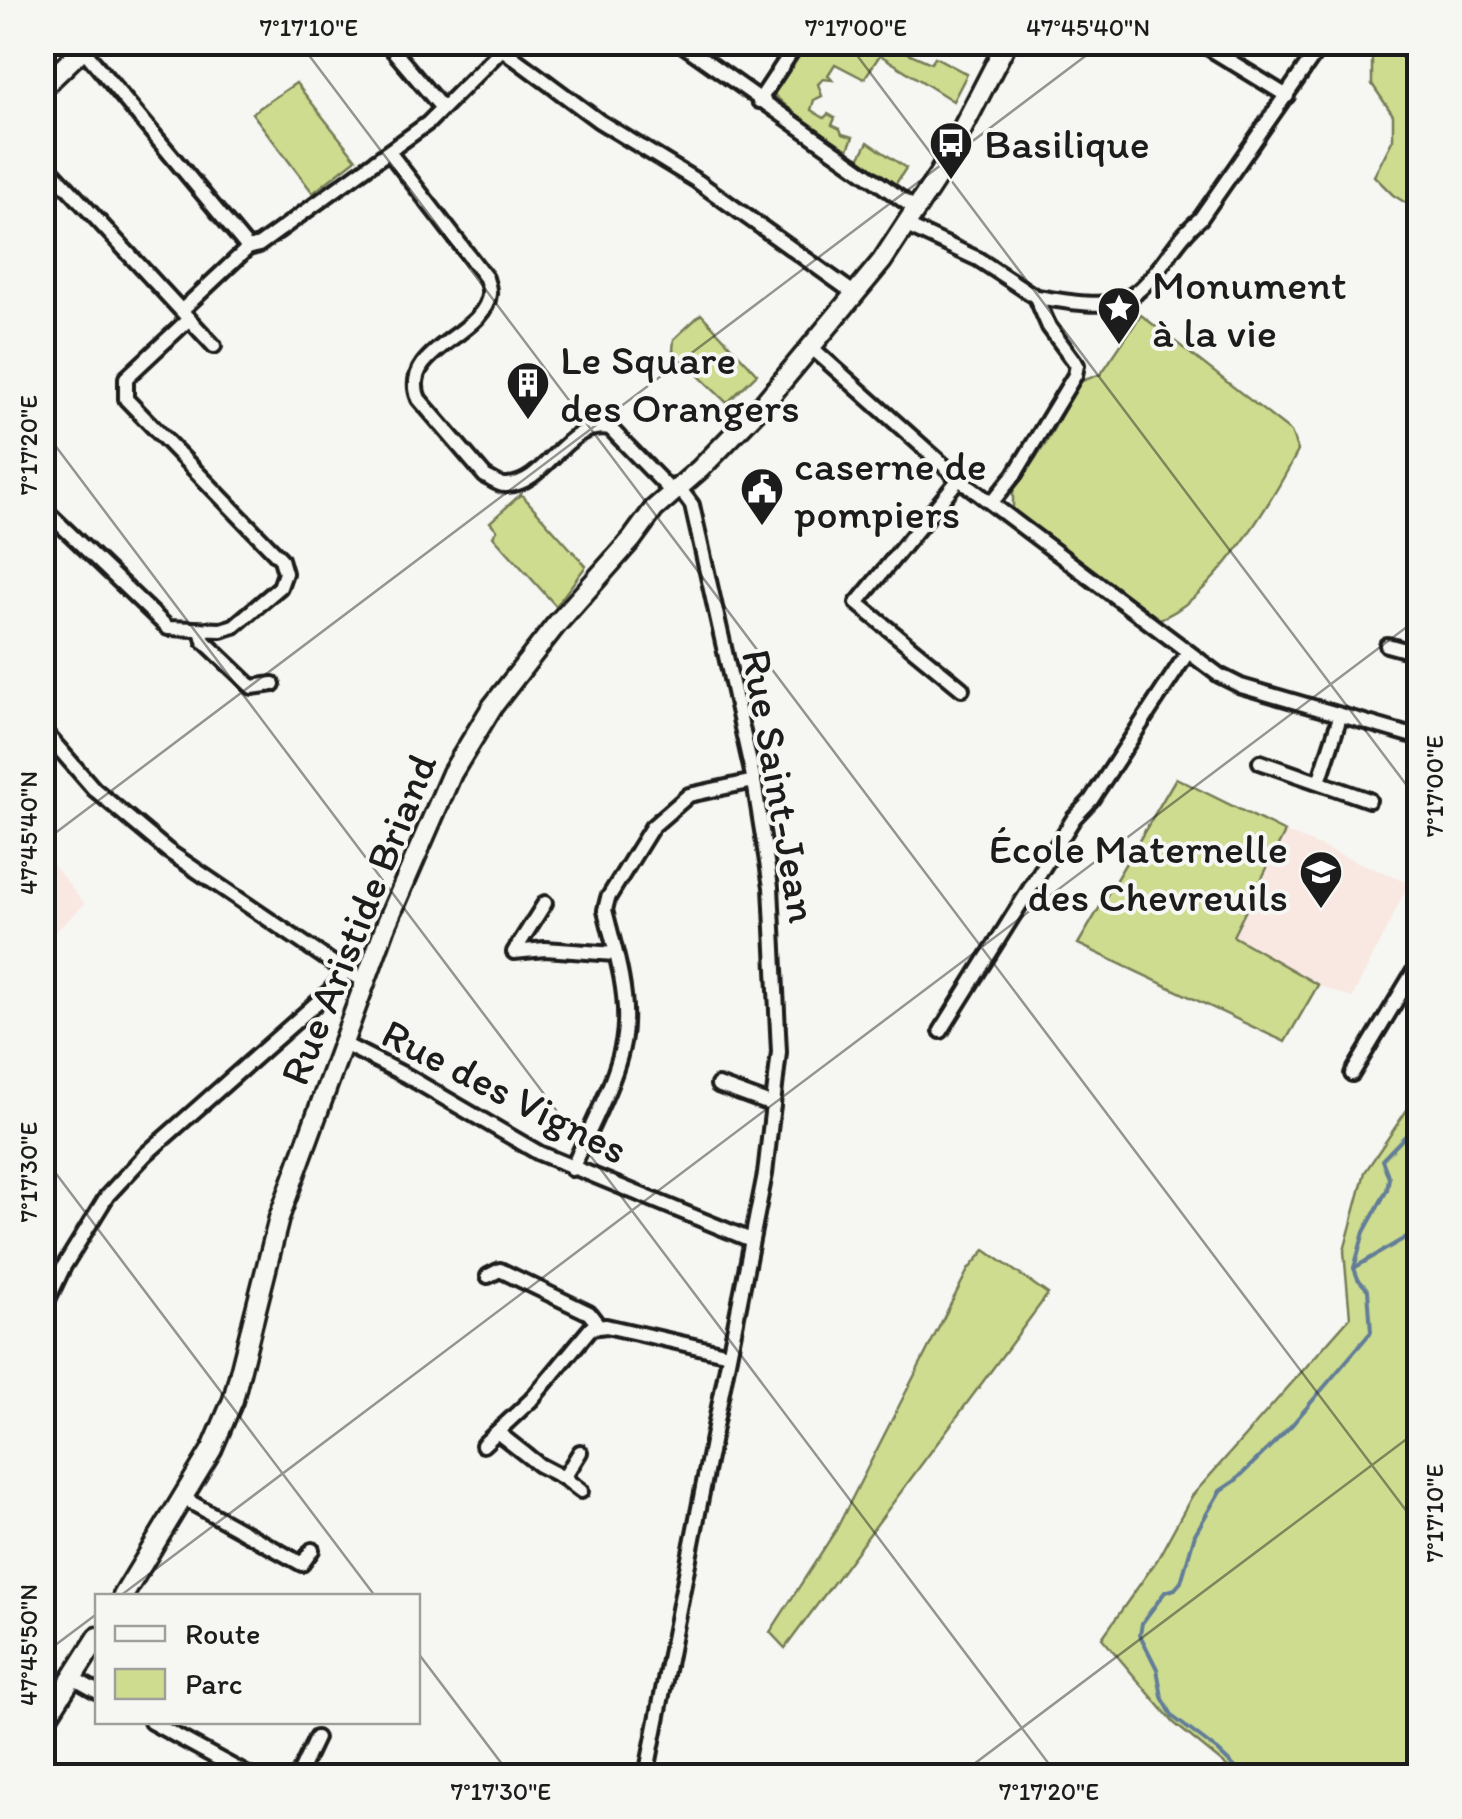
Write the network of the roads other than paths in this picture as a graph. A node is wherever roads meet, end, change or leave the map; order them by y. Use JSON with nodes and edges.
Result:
{"nodes":[{"id":1,"x":386,"y":42,"type":"edge"},
{"id":2,"x":679,"y":42,"type":"edge"},
{"id":3,"x":798,"y":42,"type":"edge"},
{"id":4,"x":1007,"y":42,"type":"edge"},
{"id":5,"x":1199,"y":42,"type":"edge"},
{"id":6,"x":1323,"y":42,"type":"edge"},
{"id":7,"x":83,"y":44,"type":"edge"},
{"id":8,"x":506,"y":46,"type":"edge"},
{"id":9,"x":42,"y":88,"type":"edge"},
{"id":10,"x":1287,"y":96,"type":"junction"},
{"id":11,"x":760,"y":101,"type":"junction"},
{"id":12,"x":442,"y":108,"type":"junction"},
{"id":13,"x":389,"y":152,"type":"junction"},
{"id":14,"x":42,"y":160,"type":"edge"},
{"id":15,"x":912,"y":218,"type":"junction"},
{"id":16,"x":248,"y":248,"type":"junction"},
{"id":17,"x":856,"y":294,"type":"junction"},
{"id":18,"x":1036,"y":297,"type":"junction"},
{"id":19,"x":185,"y":314,"type":"junction"},
{"id":20,"x":214,"y":346,"type":"dead end"},
{"id":21,"x":811,"y":348,"type":"junction"},
{"id":22,"x":960,"y":480,"type":"junction"},
{"id":23,"x":674,"y":488,"type":"junction"},
{"id":24,"x":992,"y":502,"type":"junction"},
{"id":25,"x":42,"y":508,"type":"edge"},
{"id":26,"x":201,"y":630,"type":"junction"},
{"id":27,"x":1386,"y":645,"type":"dead end"},
{"id":28,"x":1188,"y":652,"type":"junction"},
{"id":29,"x":1420,"y":654,"type":"edge"},
{"id":30,"x":273,"y":684,"type":"dead end"},
{"id":31,"x":962,"y":689,"type":"dead end"},
{"id":32,"x":1340,"y":717,"type":"junction"},
{"id":33,"x":42,"y":729,"type":"edge"},
{"id":34,"x":1420,"y":738,"type":"edge"},
{"id":35,"x":1260,"y":762,"type":"dead end"},
{"id":36,"x":754,"y":781,"type":"junction"},
{"id":37,"x":1319,"y":782,"type":"junction"},
{"id":38,"x":1369,"y":800,"type":"dead end"},
{"id":39,"x":545,"y":903,"type":"dead end"},
{"id":40,"x":532,"y":924,"type":"junction"},
{"id":41,"x":546,"y":949,"type":"junction"},
{"id":42,"x":616,"y":954,"type":"junction"},
{"id":43,"x":1420,"y":962,"type":"edge"},
{"id":44,"x":346,"y":972,"type":"junction"},
{"id":45,"x":364,"y":980,"type":"junction"},
{"id":46,"x":941,"y":1031,"type":"dead end"},
{"id":47,"x":342,"y":1043,"type":"junction"},
{"id":48,"x":1352,"y":1074,"type":"dead end"},
{"id":49,"x":718,"y":1085,"type":"dead end"},
{"id":50,"x":773,"y":1105,"type":"junction"},
{"id":51,"x":572,"y":1169,"type":"junction"},
{"id":52,"x":752,"y":1240,"type":"junction"},
{"id":53,"x":488,"y":1276,"type":"dead end"},
{"id":54,"x":44,"y":1308,"type":"edge"},
{"id":55,"x":598,"y":1326,"type":"junction"},
{"id":56,"x":729,"y":1354,"type":"junction"},
{"id":57,"x":496,"y":1432,"type":"junction"},
{"id":58,"x":483,"y":1444,"type":"dead end"},
{"id":59,"x":580,"y":1452,"type":"dead end"},
{"id":60,"x":564,"y":1478,"type":"junction"},
{"id":61,"x":581,"y":1491,"type":"dead end"},
{"id":62,"x":183,"y":1498,"type":"junction"},
{"id":63,"x":312,"y":1550,"type":"dead end"},
{"id":64,"x":124,"y":1594,"type":"edge"},
{"id":65,"x":95,"y":1643,"type":"edge"},
{"id":66,"x":73,"y":1678,"type":"junction"},
{"id":67,"x":95,"y":1690,"type":"edge"},
{"id":68,"x":155,"y":1724,"type":"edge"},
{"id":69,"x":42,"y":1726,"type":"edge"},
{"id":70,"x":316,"y":1738,"type":"dead end"},
{"id":71,"x":250,"y":1776,"type":"edge"},
{"id":72,"x":298,"y":1776,"type":"edge"},
{"id":73,"x":646,"y":1776,"type":"edge"}],
"edges":[{"from":1,"to":12,"type":"street"},
{"from":2,"to":11,"type":"street"},
{"from":3,"to":11,"type":"street"},
{"from":4,"to":15,"type":"main road","name":"Rue Aristide Briand"},
{"from":5,"to":10,"type":"street"},
{"from":6,"to":10,"type":"street"},
{"from":7,"to":9,"type":"main road"},
{"from":7,"to":16,"type":"street"},
{"from":8,"to":12,"type":"street"},
{"from":8,"to":17,"type":"street"},
{"from":10,"to":18,"type":"street"},
{"from":11,"to":15,"type":"street"},
{"from":12,"to":13,"type":"street"},
{"from":13,"to":16,"type":"street"},
{"from":13,"to":23,"type":"street","name":"Rue Saint-Jean"},
{"from":14,"to":19,"type":"street"},
{"from":15,"to":17,"type":"main road","name":"Rue Aristide Briand"},
{"from":15,"to":18,"type":"street"},
{"from":16,"to":19,"type":"street"},
{"from":17,"to":21,"type":"main road","name":"Rue Aristide Briand"},
{"from":18,"to":24,"type":"street"},
{"from":19,"to":20,"type":"street"},
{"from":19,"to":26,"type":"street"},
{"from":21,"to":22,"type":"street"},
{"from":21,"to":23,"type":"main road","name":"Rue Aristide Briand"},
{"from":22,"to":24,"type":"street"},
{"from":22,"to":31,"type":"street"},
{"from":23,"to":36,"type":"street","name":"Rue Saint-Jean"},
{"from":23,"to":45,"type":"main road","name":"Rue Aristide Briand"},
{"from":24,"to":28,"type":"street"},
{"from":25,"to":26,"type":"street"},
{"from":26,"to":30,"type":"street"},
{"from":27,"to":29,"type":"street"},
{"from":28,"to":32,"type":"street"},
{"from":28,"to":46,"type":"street"},
{"from":32,"to":34,"type":"street"},
{"from":32,"to":37,"type":"street"},
{"from":33,"to":44,"type":"street"},
{"from":35,"to":37,"type":"street"},
{"from":36,"to":42,"type":"street"},
{"from":36,"to":50,"type":"street","name":"Rue Saint-Jean"},
{"from":37,"to":38,"type":"street"},
{"from":39,"to":40,"type":"street"},
{"from":40,"to":41,"type":"street"},
{"from":40,"to":41,"type":"street"},
{"from":41,"to":42,"type":"street"},
{"from":42,"to":51,"type":"street"},
{"from":43,"to":48,"type":"street"},
{"from":44,"to":45,"type":"street"},
{"from":44,"to":54,"type":"street"},
{"from":45,"to":47,"type":"main road","name":"Rue Aristide Briand"},
{"from":47,"to":51,"type":"street","name":"Rue des Vignes"},
{"from":47,"to":62,"type":"main road","name":"Rue Aristide Briand"},
{"from":49,"to":50,"type":"street"},
{"from":50,"to":52,"type":"street","name":"Rue Saint-Jean"},
{"from":51,"to":52,"type":"street","name":"Rue des Vignes"},
{"from":52,"to":56,"type":"street","name":"Rue Saint-Jean"},
{"from":53,"to":55,"type":"street"},
{"from":55,"to":56,"type":"street"},
{"from":55,"to":57,"type":"street"},
{"from":56,"to":73,"type":"street","name":"Rue Saint-Jean"},
{"from":57,"to":58,"type":"street"},
{"from":57,"to":60,"type":"street"},
{"from":59,"to":60,"type":"street"},
{"from":60,"to":61,"type":"street"},
{"from":62,"to":63,"type":"street"},
{"from":62,"to":64,"type":"main road","name":"Rue Aristide Briand"},
{"from":65,"to":66,"type":"main road"},
{"from":66,"to":67,"type":"street"},
{"from":66,"to":69,"type":"main road"},
{"from":68,"to":71,"type":"street"},
{"from":70,"to":72,"type":"street"}]}
